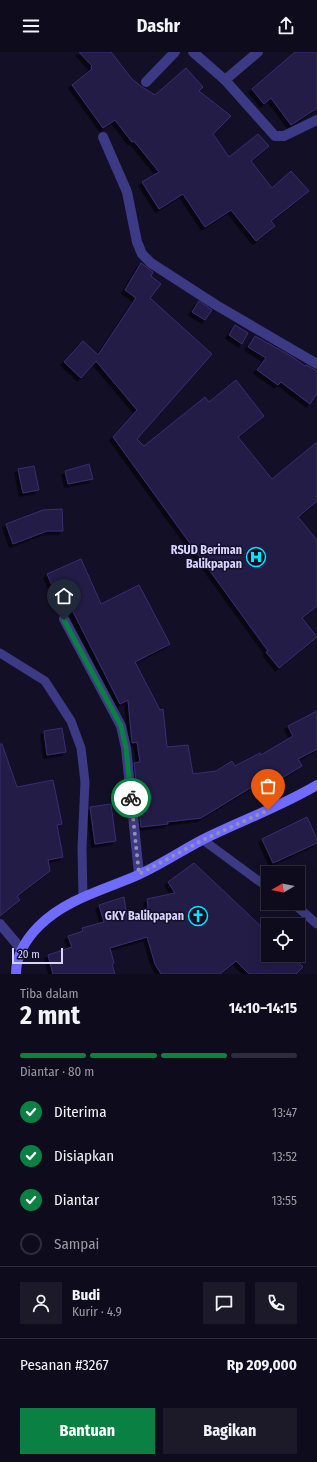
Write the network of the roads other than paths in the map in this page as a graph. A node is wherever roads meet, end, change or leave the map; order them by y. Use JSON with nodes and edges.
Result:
{"nodes":[{"id":1,"x":174,"y":52,"type":"edge"},
{"id":2,"x":193,"y":52,"type":"edge"},
{"id":3,"x":258,"y":52,"type":"edge"},
{"id":4,"x":225,"y":80,"type":"junction"},
{"id":5,"x":146,"y":82,"type":"dead end"},
{"id":6,"x":317,"y":120,"type":"edge"},
{"id":7,"x":103,"y":137,"type":"dead end"},
{"id":8,"x":317,"y":364,"type":"edge"},
{"id":9,"x":64,"y":620,"type":"dead end"},
{"id":10,"x":0,"y":653,"type":"edge"},
{"id":11,"x":317,"y":785,"type":"edge"},
{"id":12,"x":203,"y":840,"type":"junction"},
{"id":13,"x":139,"y":874,"type":"junction"},
{"id":14,"x":261,"y":882,"type":"edge"},
{"id":15,"x":83,"y":897,"type":"junction"},
{"id":16,"x":301,"y":910,"type":"edge"},
{"id":17,"x":0,"y":924,"type":"edge"},
{"id":18,"x":317,"y":924,"type":"edge"},
{"id":19,"x":21,"y":949,"type":"junction"},
{"id":20,"x":16,"y":974,"type":"edge"}],
"edges":[{"from":1,"to":5,"type":"street"},
{"from":2,"to":4,"type":"street"},
{"from":3,"to":4,"type":"street"},
{"from":4,"to":6,"type":"street"},
{"from":7,"to":8,"type":"street"},
{"from":9,"to":13,"type":"street"},
{"from":10,"to":15,"type":"lane"},
{"from":11,"to":12,"type":"main road"},
{"from":12,"to":13,"type":"main road"},
{"from":12,"to":14,"type":"lane"},
{"from":13,"to":15,"type":"main road"},
{"from":15,"to":19,"type":"main road"},
{"from":16,"to":18,"type":"lane"},
{"from":17,"to":19,"type":"street"},
{"from":19,"to":20,"type":"main road"}]}
